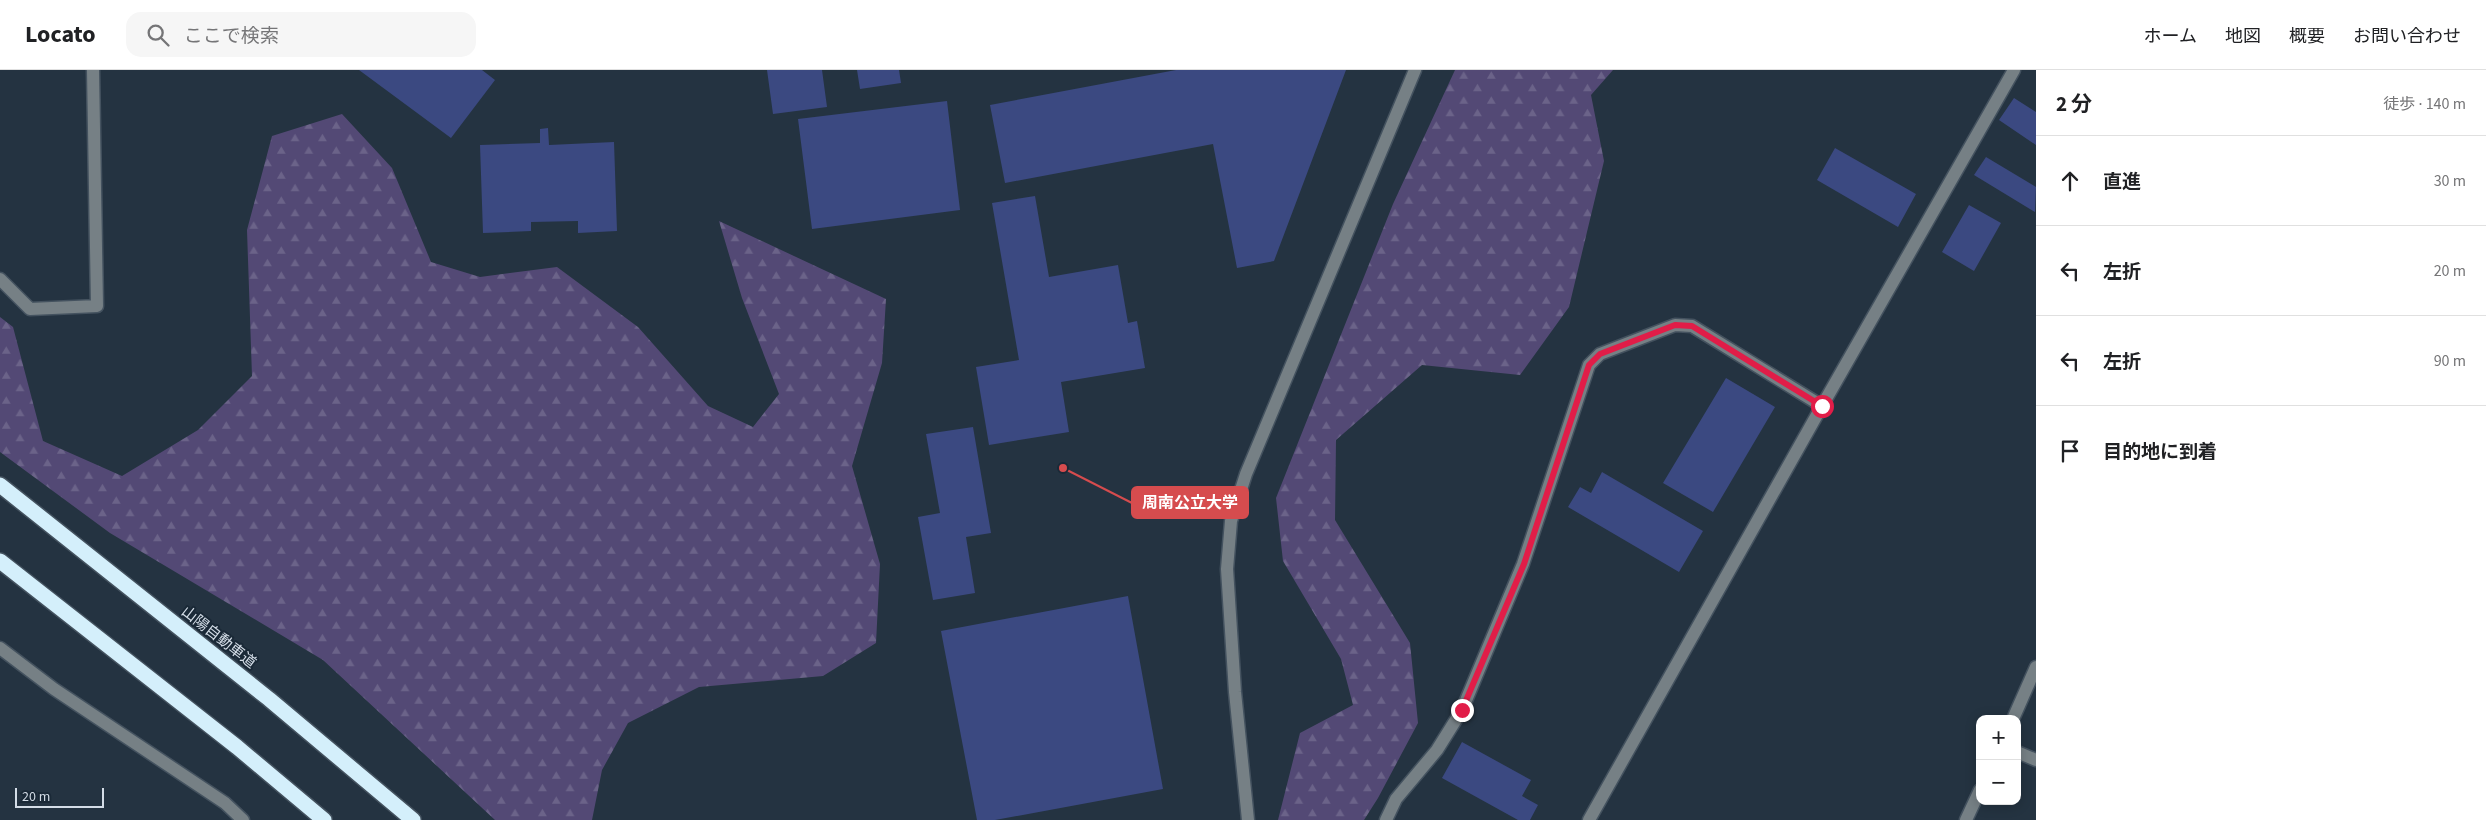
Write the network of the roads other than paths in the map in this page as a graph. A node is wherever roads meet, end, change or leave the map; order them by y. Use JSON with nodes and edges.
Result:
{"nodes":[{"id":1,"x":92,"y":70,"type":"edge"},
{"id":2,"x":1415,"y":70,"type":"edge"},
{"id":3,"x":2014,"y":70,"type":"edge"},
{"id":4,"x":0,"y":279,"type":"edge"},
{"id":5,"x":1822,"y":406,"type":"junction"},
{"id":6,"x":0,"y":485,"type":"edge"},
{"id":7,"x":0,"y":561,"type":"edge"},
{"id":8,"x":0,"y":648,"type":"edge"},
{"id":9,"x":2036,"y":667,"type":"edge"},
{"id":10,"x":2015,"y":715,"type":"edge"},
{"id":11,"x":2021,"y":754,"type":"edge"},
{"id":12,"x":2036,"y":760,"type":"edge"},
{"id":13,"x":1976,"y":799,"type":"edge"},
{"id":14,"x":243,"y":820,"type":"edge"},
{"id":15,"x":324,"y":820,"type":"edge"},
{"id":16,"x":413,"y":820,"type":"edge"},
{"id":17,"x":1248,"y":820,"type":"edge"},
{"id":18,"x":1386,"y":820,"type":"edge"},
{"id":19,"x":1589,"y":820,"type":"edge"},
{"id":20,"x":1966,"y":820,"type":"edge"}],
"edges":[{"from":1,"to":4,"type":"street"},
{"from":2,"to":17,"type":"street"},
{"from":3,"to":5,"type":"street"},
{"from":5,"to":18,"type":"street"},
{"from":5,"to":19,"type":"street"},
{"from":6,"to":16,"type":"highway","name":"山陽自動車道"},
{"from":7,"to":15,"type":"highway"},
{"from":8,"to":14,"type":"street"},
{"from":9,"to":10,"type":"street"},
{"from":11,"to":12,"type":"street"},
{"from":13,"to":20,"type":"street"}]}
